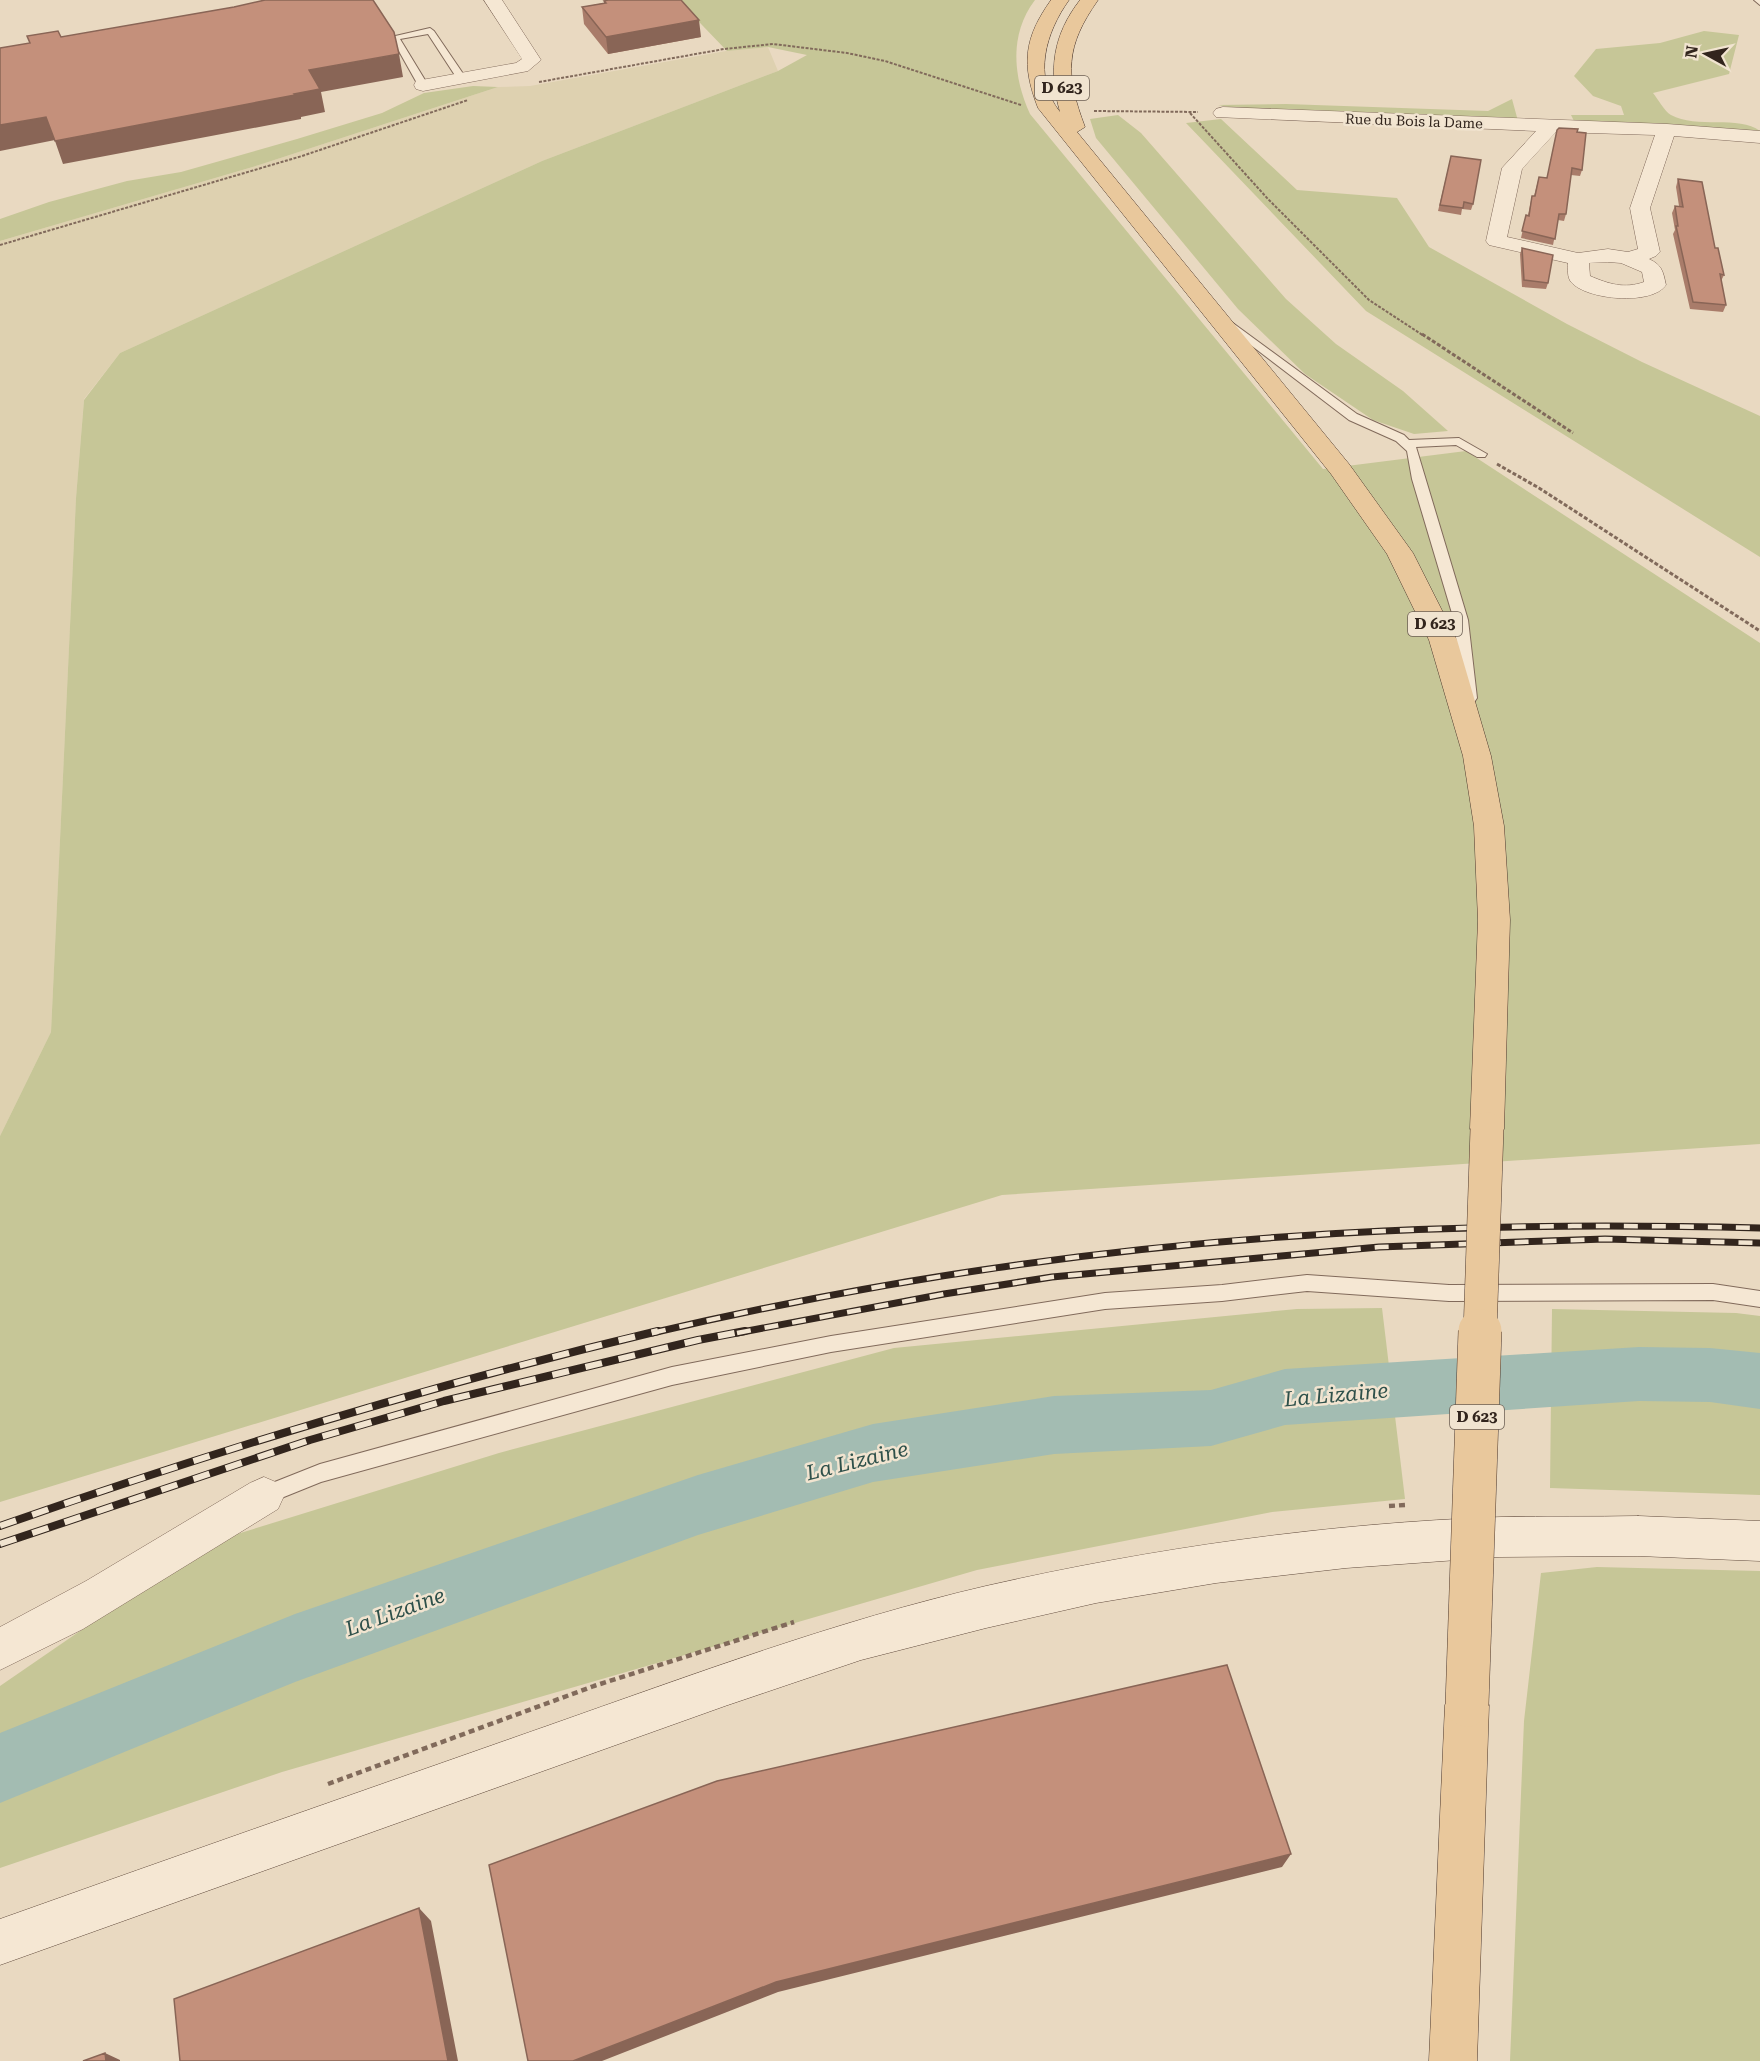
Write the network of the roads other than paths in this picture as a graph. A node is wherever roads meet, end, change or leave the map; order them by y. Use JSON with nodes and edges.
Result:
{"nodes":[{"id":1,"x":493,"y":0,"type":"edge"},
{"id":2,"x":1060,"y":0,"type":"edge"},
{"id":3,"x":1089,"y":0,"type":"edge"},
{"id":4,"x":460,"y":78,"type":"junction"},
{"id":5,"x":423,"y":85,"type":"joint"},
{"id":6,"x":1223,"y":113,"type":"road end"},
{"id":7,"x":1551,"y":126,"type":"junction"},
{"id":8,"x":1667,"y":130,"type":"junction"},
{"id":9,"x":1760,"y":137,"type":"edge"},
{"id":10,"x":1100,"y":174,"type":"junction"},
{"id":11,"x":1631,"y":258,"type":"junction"},
{"id":12,"x":1578,"y":259,"type":"junction"},
{"id":13,"x":1212,"y":310,"type":"junction"},
{"id":14,"x":1406,"y":444,"type":"junction"},
{"id":15,"x":1481,"y":454,"type":"road end"},
{"id":16,"x":1477,"y":756,"type":"junction"},
{"id":17,"x":1760,"y":1299,"type":"edge"},
{"id":18,"x":264,"y":1496,"type":"joint"},
{"id":19,"x":1760,"y":1541,"type":"edge"},
{"id":20,"x":0,"y":1649,"type":"edge"},
{"id":21,"x":0,"y":1942,"type":"edge"},
{"id":22,"x":1453,"y":2061,"type":"edge"}],
"edges":[{"from":1,"to":4,"type":"street"},
{"from":2,"to":10,"type":"main road","number":"D 623"},
{"from":3,"to":10,"type":"main road","number":"D 623"},
{"from":4,"to":5,"type":"street"},
{"from":4,"to":5,"type":"lane"},
{"from":6,"to":7,"type":"street","name":"Rue du Bois la Dame"},
{"from":7,"to":8,"type":"street","name":"Rue du Bois la Dame"},
{"from":7,"to":12,"type":"street"},
{"from":8,"to":9,"type":"street","name":"Rue du Bois la Dame"},
{"from":8,"to":11,"type":"street"},
{"from":10,"to":13,"type":"main road","number":"D 623"},
{"from":11,"to":12,"type":"street"},
{"from":11,"to":12,"type":"street"},
{"from":13,"to":14,"type":"lane"},
{"from":13,"to":16,"type":"main road","number":"D 623"},
{"from":14,"to":15,"type":"lane"},
{"from":14,"to":16,"type":"lane"},
{"from":16,"to":22,"type":"main road","number":"D 623","bridge":true},
{"from":17,"to":18,"type":"lane"},
{"from":18,"to":20,"type":"street"},
{"from":19,"to":21,"type":"street"}]}
